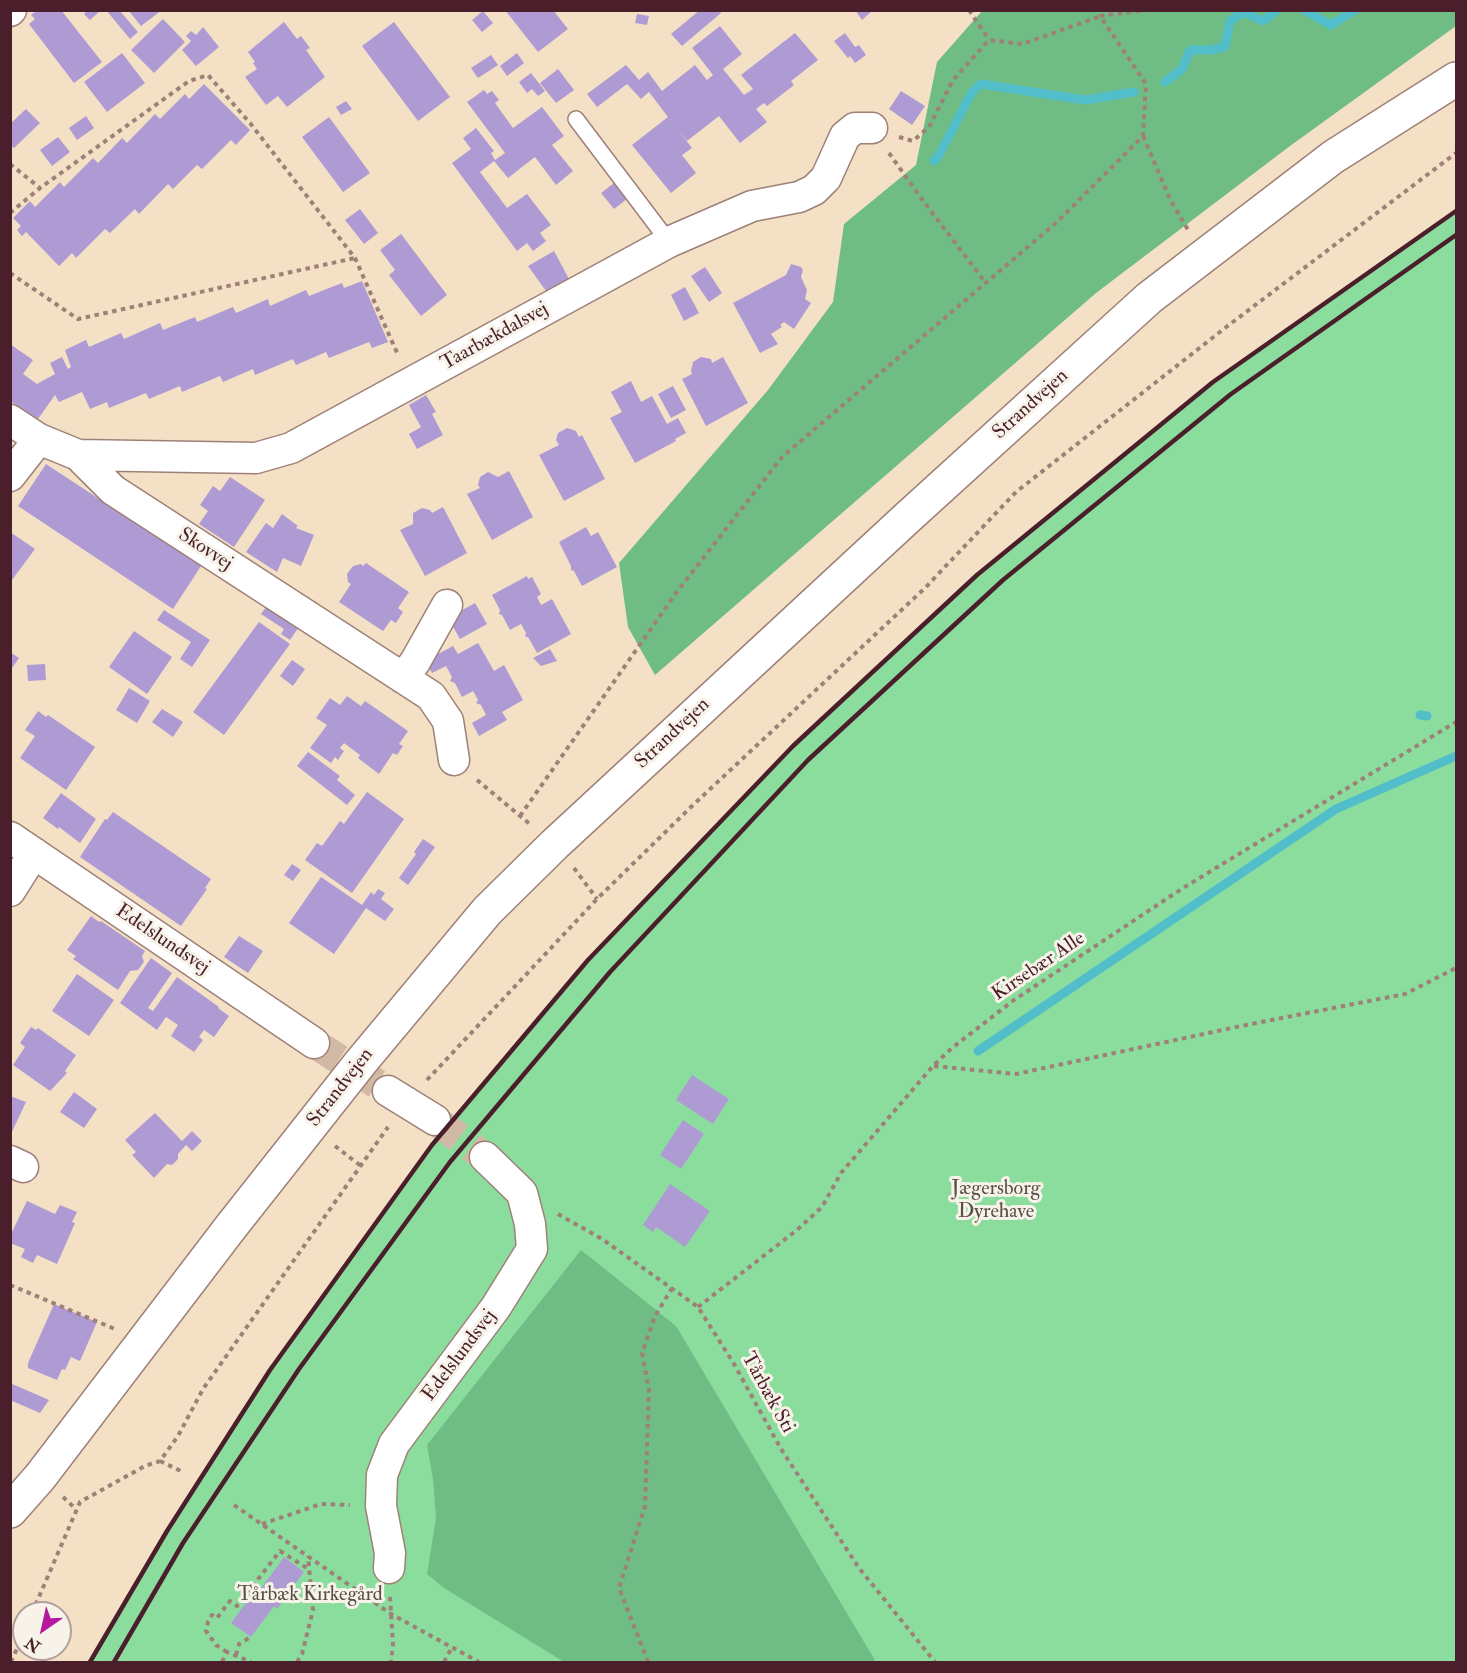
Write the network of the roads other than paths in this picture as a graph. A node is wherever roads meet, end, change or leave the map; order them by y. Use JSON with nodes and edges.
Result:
{"nodes":[{"id":1,"x":1456,"y":79,"type":"edge"},
{"id":2,"x":576,"y":119,"type":"dead end"},
{"id":3,"x":872,"y":128,"type":"road end"},
{"id":4,"x":669,"y":242,"type":"junction"},
{"id":5,"x":10,"y":420,"type":"edge"},
{"id":6,"x":39,"y":439,"type":"junction"},
{"id":7,"x":78,"y":455,"type":"junction"},
{"id":8,"x":10,"y":476,"type":"edge"},
{"id":9,"x":447,"y":605,"type":"dead end"},
{"id":10,"x":403,"y":678,"type":"junction"},
{"id":11,"x":454,"y":760,"type":"dead end"},
{"id":12,"x":22,"y":845,"type":"edge"},
{"id":13,"x":10,"y":891,"type":"edge"},
{"id":14,"x":314,"y":1043,"type":"tunnel mouth"},
{"id":15,"x":388,"y":1091,"type":"tunnel mouth"},
{"id":16,"x":435,"y":1120,"type":"tunnel mouth"},
{"id":17,"x":485,"y":1157,"type":"tunnel mouth"},
{"id":18,"x":10,"y":1511,"type":"edge"},
{"id":19,"x":389,"y":1568,"type":"dead end"}],
"edges":[{"from":1,"to":18,"type":"main road","name":"Strandvejen"},
{"from":2,"to":4,"type":"lane"},
{"from":3,"to":4,"type":"street","name":"Taarbækdalsvej"},
{"from":4,"to":7,"type":"street","name":"Taarbækdalsvej"},
{"from":5,"to":6,"type":"street","name":"Skovvej"},
{"from":6,"to":7,"type":"street","name":"Skovvej"},
{"from":6,"to":8,"type":"street"},
{"from":7,"to":10,"type":"street","name":"Skovvej"},
{"from":9,"to":10,"type":"street"},
{"from":10,"to":11,"type":"street","name":"Skovvej"},
{"from":12,"to":13,"type":"street"},
{"from":12,"to":14,"type":"street","name":"Edelslundsvej"},
{"from":15,"to":16,"type":"street"},
{"from":17,"to":19,"type":"street","name":"Edelslundsvej"}]}
